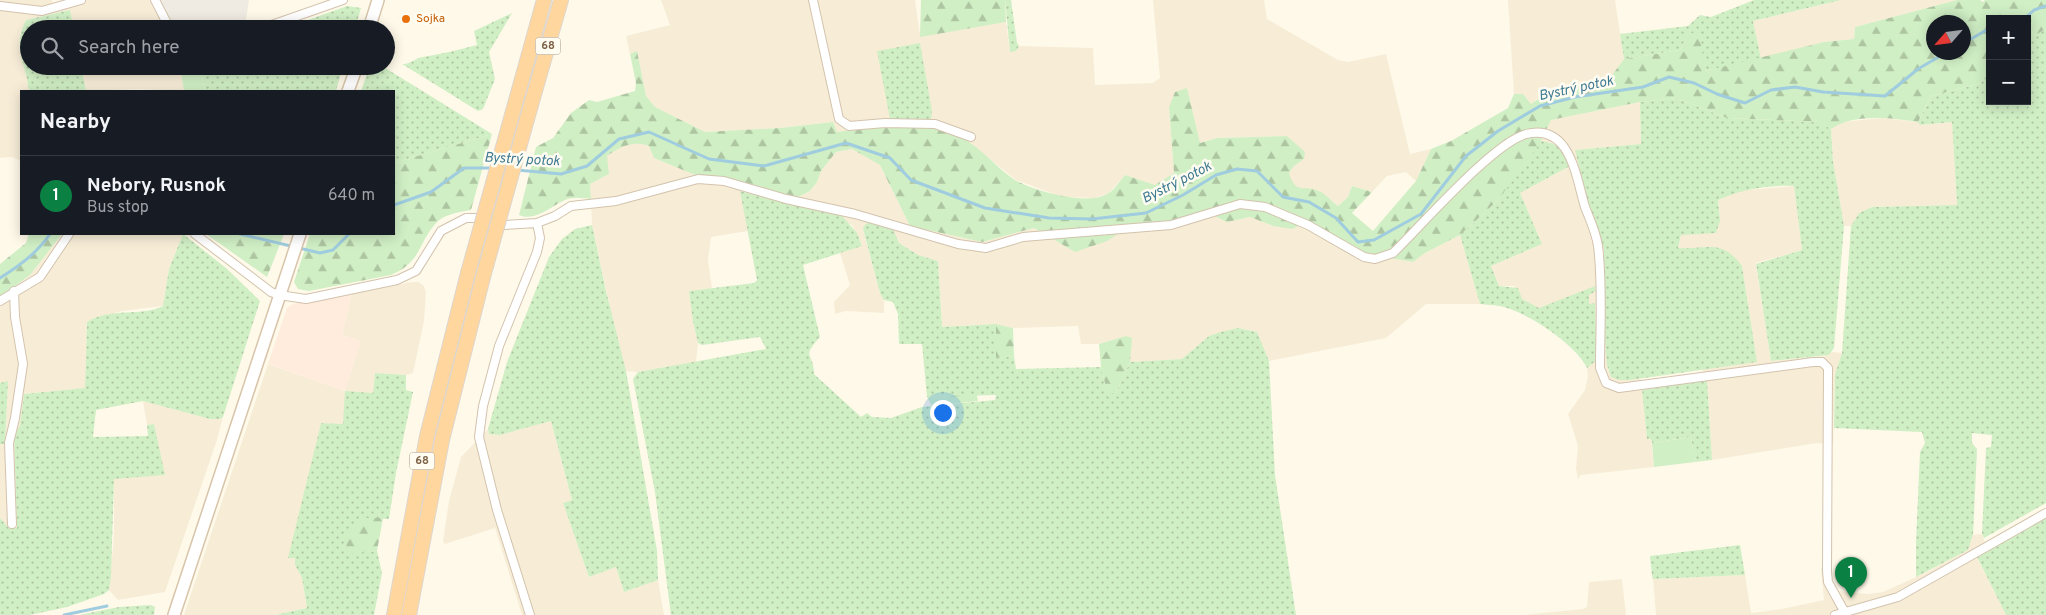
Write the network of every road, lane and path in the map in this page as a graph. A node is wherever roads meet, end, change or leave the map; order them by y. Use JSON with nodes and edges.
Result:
{"nodes":[{"id":1,"x":81,"y":0,"type":"edge"},
{"id":2,"x":155,"y":0,"type":"edge"},
{"id":3,"x":343,"y":0,"type":"edge"},
{"id":4,"x":378,"y":0,"type":"edge"},
{"id":5,"x":544,"y":0,"type":"edge"},
{"id":6,"x":561,"y":0,"type":"edge"},
{"id":7,"x":813,"y":0,"type":"edge"},
{"id":8,"x":0,"y":6,"type":"edge"},
{"id":9,"x":165,"y":20,"type":"edge"},
{"id":10,"x":286,"y":20,"type":"edge"},
{"id":11,"x":372,"y":20,"type":"edge"},
{"id":12,"x":353,"y":75,"type":"edge"},
{"id":13,"x":348,"y":90,"type":"edge"},
{"id":14,"x":970,"y":137,"type":"dead end"},
{"id":15,"x":538,"y":223,"type":"junction"},
{"id":16,"x":68,"y":235,"type":"edge"},
{"id":17,"x":196,"y":235,"type":"edge"},
{"id":18,"x":300,"y":235,"type":"edge"},
{"id":19,"x":14,"y":291,"type":"junction"},
{"id":20,"x":279,"y":295,"type":"junction"},
{"id":21,"x":0,"y":301,"type":"edge"},
{"id":22,"x":2046,"y":513,"type":"edge"},
{"id":23,"x":12,"y":524,"type":"dead end"},
{"id":24,"x":1844,"y":611,"type":"junction"},
{"id":25,"x":174,"y":615,"type":"edge"},
{"id":26,"x":394,"y":615,"type":"edge"},
{"id":27,"x":409,"y":615,"type":"edge"},
{"id":28,"x":530,"y":615,"type":"edge"},
{"id":29,"x":1834,"y":615,"type":"edge"}],
"edges":[{"from":1,"to":8,"type":"street"},
{"from":2,"to":9,"type":"street"},
{"from":3,"to":10,"type":"street"},
{"from":4,"to":11,"type":"main road"},
{"from":5,"to":26,"type":"highway","number":"68","bridge":true},
{"from":6,"to":27,"type":"highway","number":"68","bridge":true},
{"from":7,"to":14,"type":"street"},
{"from":12,"to":13,"type":"main road"},
{"from":15,"to":20,"type":"street"},
{"from":15,"to":24,"type":"street"},
{"from":15,"to":28,"type":"street"},
{"from":16,"to":19,"type":"street"},
{"from":17,"to":20,"type":"street"},
{"from":18,"to":20,"type":"main road"},
{"from":19,"to":21,"type":"street"},
{"from":19,"to":23,"type":"street"},
{"from":20,"to":25,"type":"main road"},
{"from":22,"to":24,"type":"street"},
{"from":24,"to":29,"type":"street"}]}
